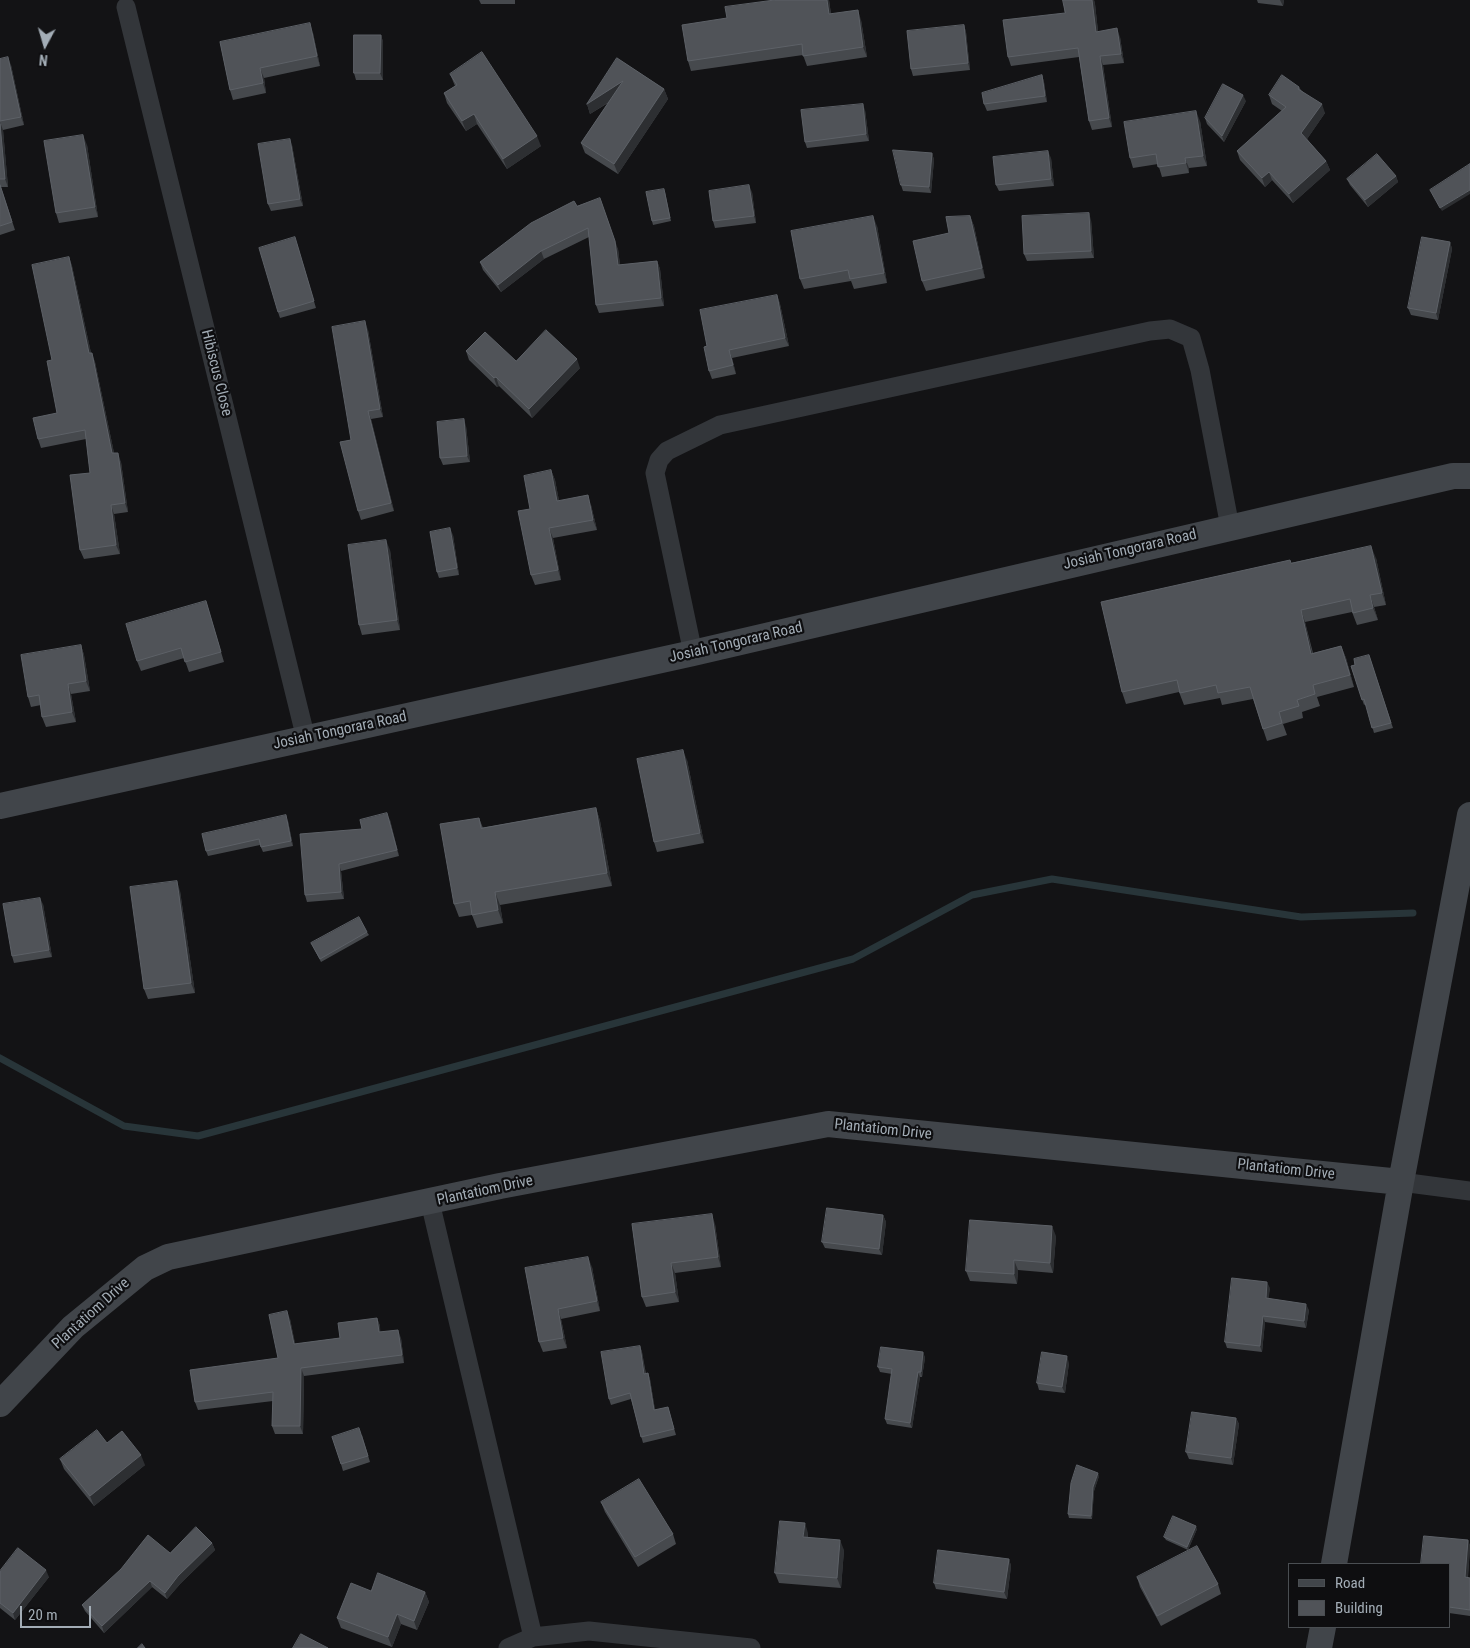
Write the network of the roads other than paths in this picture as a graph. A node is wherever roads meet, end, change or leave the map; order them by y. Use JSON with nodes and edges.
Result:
{"nodes":[{"id":1,"x":126,"y":7,"type":"dead end"},
{"id":2,"x":1470,"y":476,"type":"edge"},
{"id":3,"x":1230,"y":527,"type":"junction"},
{"id":4,"x":693,"y":653,"type":"junction"},
{"id":5,"x":306,"y":739,"type":"junction"},
{"id":6,"x":0,"y":806,"type":"edge"},
{"id":7,"x":1470,"y":816,"type":"edge"},
{"id":8,"x":1401,"y":1182,"type":"junction"},
{"id":9,"x":1470,"y":1191,"type":"edge"},
{"id":10,"x":430,"y":1202,"type":"junction"},
{"id":11,"x":0,"y":1404,"type":"edge"},
{"id":12,"x":1334,"y":1563,"type":"edge"},
{"id":13,"x":1323,"y":1628,"type":"edge"},
{"id":14,"x":534,"y":1637,"type":"junction"},
{"id":15,"x":508,"y":1648,"type":"edge"},
{"id":16,"x":751,"y":1648,"type":"edge"},
{"id":17,"x":1319,"y":1648,"type":"edge"}],
"edges":[{"from":1,"to":5,"type":"street","name":"Hibiscus Close"},
{"from":2,"to":3,"type":"street","name":"Josiah Tongorara Road"},
{"from":3,"to":4,"type":"street","name":"Josiah Tongorara Road"},
{"from":3,"to":4,"type":"street"},
{"from":4,"to":5,"type":"street","name":"Josiah Tongorara Road"},
{"from":5,"to":6,"type":"street","name":"Josiah Tongorara Road"},
{"from":7,"to":8,"type":"street"},
{"from":8,"to":9,"type":"street"},
{"from":8,"to":10,"type":"street","name":"Plantatiom Drive"},
{"from":8,"to":12,"type":"street"},
{"from":10,"to":11,"type":"street","name":"Plantatiom Drive"},
{"from":10,"to":14,"type":"street"},
{"from":13,"to":17,"type":"street"},
{"from":14,"to":15,"type":"street"},
{"from":14,"to":16,"type":"street"}]}
